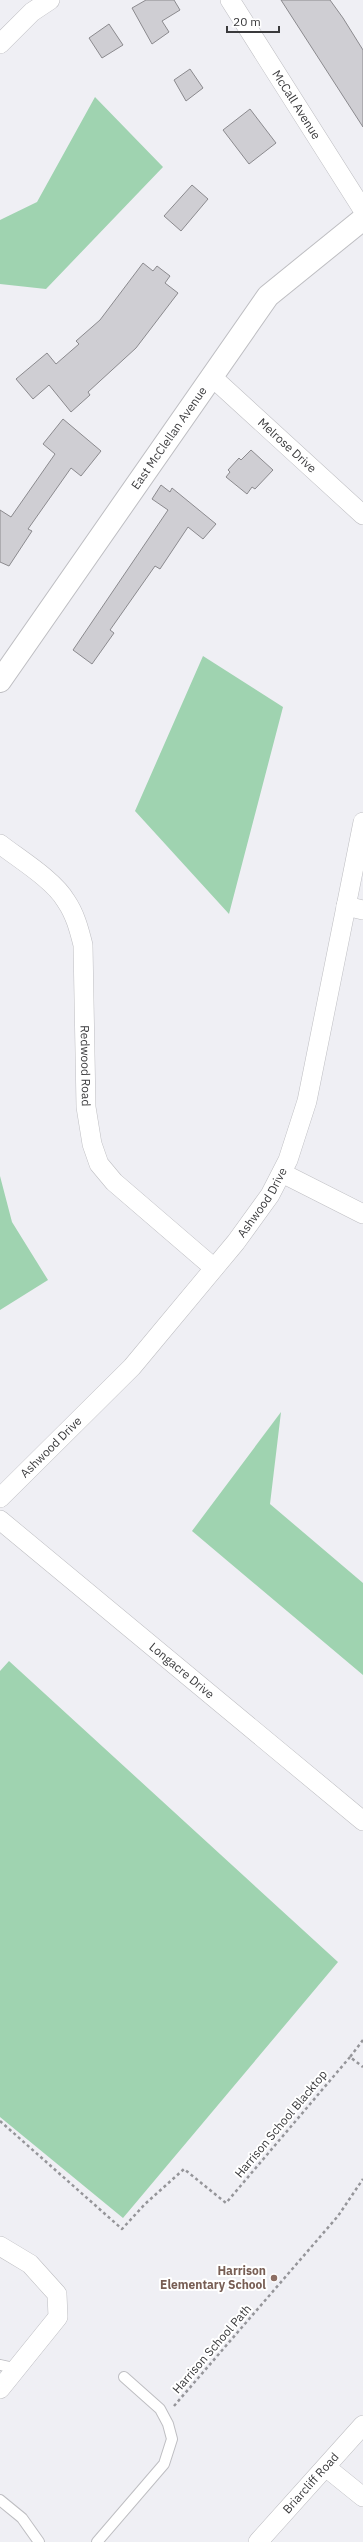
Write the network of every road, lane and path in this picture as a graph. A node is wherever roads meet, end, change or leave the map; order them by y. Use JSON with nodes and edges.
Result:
{"nodes":[{"id":1,"x":50,"y":0,"type":"edge"},
{"id":2,"x":230,"y":0,"type":"edge"},
{"id":3,"x":0,"y":44,"type":"edge"},
{"id":4,"x":363,"y":210,"type":"edge"},
{"id":5,"x":363,"y":219,"type":"edge"},
{"id":6,"x":210,"y":376,"type":"junction"},
{"id":7,"x":363,"y":515,"type":"edge"},
{"id":8,"x":0,"y":681,"type":"edge"},
{"id":9,"x":363,"y":822,"type":"edge"},
{"id":10,"x":0,"y":844,"type":"edge"},
{"id":11,"x":354,"y":908,"type":"edge"},
{"id":12,"x":282,"y":1173,"type":"junction"},
{"id":13,"x":363,"y":1214,"type":"edge"},
{"id":14,"x":214,"y":1268,"type":"junction"},
{"id":15,"x":0,"y":1498,"type":"edge"},
{"id":16,"x":0,"y":1520,"type":"edge"},
{"id":17,"x":363,"y":1821,"type":"edge"},
{"id":18,"x":363,"y":2040,"type":"edge"},
{"id":19,"x":350,"y":2057,"type":"junction"},
{"id":20,"x":363,"y":2067,"type":"edge"},
{"id":21,"x":0,"y":2121,"type":"edge"},
{"id":22,"x":363,"y":2179,"type":"edge"},
{"id":23,"x":0,"y":2246,"type":"edge"},
{"id":24,"x":9,"y":2367,"type":"edge"},
{"id":25,"x":124,"y":2377,"type":"dead end"},
{"id":26,"x":0,"y":2389,"type":"edge"},
{"id":27,"x":164,"y":2417,"type":"junction"},
{"id":28,"x":363,"y":2425,"type":"edge"},
{"id":29,"x":327,"y":2468,"type":"junction"},
{"id":30,"x":363,"y":2497,"type":"edge"},
{"id":31,"x":0,"y":2500,"type":"edge"},
{"id":32,"x":39,"y":2542,"type":"edge"},
{"id":33,"x":96,"y":2542,"type":"edge"},
{"id":34,"x":258,"y":2542,"type":"edge"}],
"edges":[{"from":1,"to":3,"type":"street"},
{"from":2,"to":4,"type":"street","name":"McCall Avenue"},
{"from":5,"to":6,"type":"street","name":"East McClellan Avenue"},
{"from":6,"to":7,"type":"street","name":"Melrose Drive"},
{"from":6,"to":8,"type":"street","name":"East McClellan Avenue"},
{"from":9,"to":11,"type":"street","name":"Ashwood Drive"},
{"from":10,"to":14,"type":"street","name":"Redwood Road"},
{"from":11,"to":12,"type":"street","name":"Ashwood Drive"},
{"from":12,"to":13,"type":"street"},
{"from":12,"to":14,"type":"street","name":"Ashwood Drive"},
{"from":14,"to":15,"type":"street","name":"Ashwood Drive"},
{"from":16,"to":17,"type":"street","name":"Longacre Drive"},
{"from":18,"to":19,"type":"path"},
{"from":19,"to":20,"type":"path"},
{"from":19,"to":21,"type":"path","name":"Harrison School Blacktop"},
{"from":22,"to":27,"type":"path","name":"Harrison School Path"},
{"from":23,"to":24,"type":"street"},
{"from":24,"to":26,"type":"street"},
{"from":25,"to":27,"type":"lane"},
{"from":27,"to":33,"type":"lane"},
{"from":28,"to":29,"type":"street","name":"Briarcliff Road"},
{"from":29,"to":30,"type":"street"},
{"from":29,"to":34,"type":"street","name":"Briarcliff Road"},
{"from":31,"to":32,"type":"lane"}]}
